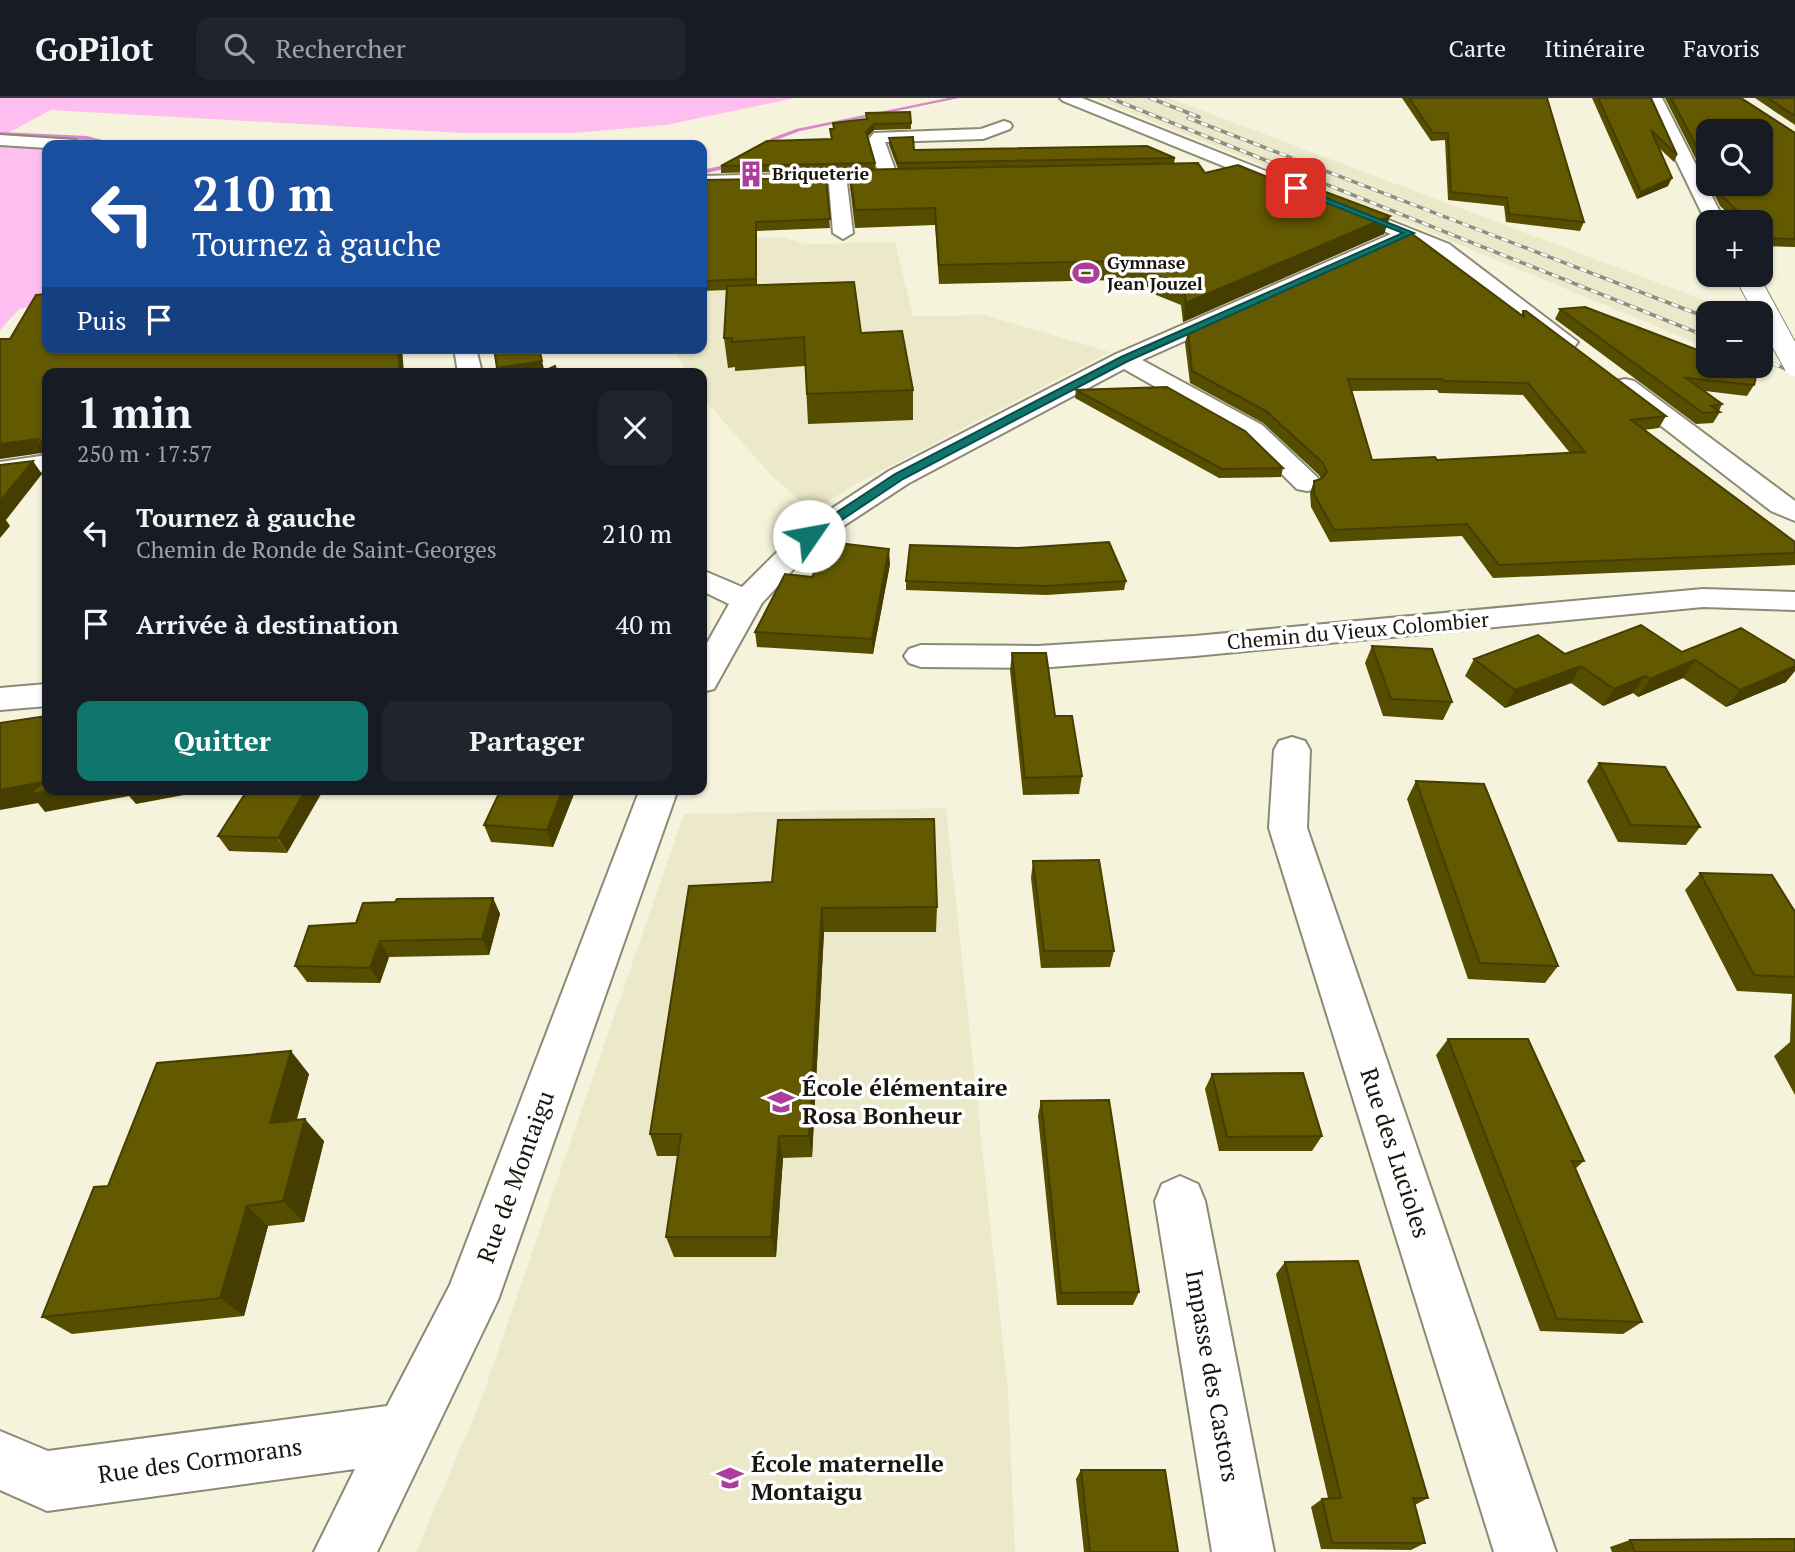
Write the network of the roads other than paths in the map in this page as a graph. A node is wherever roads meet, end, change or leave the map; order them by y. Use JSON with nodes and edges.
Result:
{"nodes":[{"id":1,"x":1068,"y":98,"type":"edge"},
{"id":2,"x":1654,"y":98,"type":"edge"},
{"id":3,"x":1004,"y":126,"type":"dead end"},
{"id":4,"x":0,"y":140,"type":"edge"},
{"id":5,"x":42,"y":143,"type":"edge"},
{"id":6,"x":1251,"y":171,"type":"junction"},
{"id":7,"x":1207,"y":172,"type":"edge"},
{"id":8,"x":889,"y":177,"type":"junction"},
{"id":9,"x":917,"y":177,"type":"edge"},
{"id":10,"x":837,"y":178,"type":"junction"},
{"id":11,"x":707,"y":181,"type":"edge"},
{"id":12,"x":1710,"y":210,"type":"edge"},
{"id":13,"x":844,"y":233,"type":"dead end"},
{"id":14,"x":1410,"y":233,"type":"junction"},
{"id":15,"x":1752,"y":287,"type":"edge"},
{"id":16,"x":1585,"y":356,"type":"edge"},
{"id":17,"x":1124,"y":359,"type":"junction"},
{"id":18,"x":1795,"y":365,"type":"edge"},
{"id":19,"x":1607,"y":373,"type":"edge"},
{"id":20,"x":42,"y":464,"type":"edge"},
{"id":21,"x":0,"y":470,"type":"edge"},
{"id":22,"x":1307,"y":483,"type":"dead end"},
{"id":23,"x":1795,"y":512,"type":"edge"},
{"id":24,"x":707,"y":581,"type":"edge"},
{"id":25,"x":747,"y":601,"type":"junction"},
{"id":26,"x":1795,"y":601,"type":"edge"},
{"id":27,"x":921,"y":656,"type":"dead end"},
{"id":28,"x":707,"y":672,"type":"edge"},
{"id":29,"x":42,"y":695,"type":"edge"},
{"id":30,"x":0,"y":699,"type":"edge"},
{"id":31,"x":1292,"y":750,"type":"dead end"},
{"id":32,"x":657,"y":795,"type":"edge"},
{"id":33,"x":1181,"y":1201,"type":"dead end"},
{"id":34,"x":405,"y":1433,"type":"junction"},
{"id":35,"x":0,"y":1460,"type":"edge"},
{"id":36,"x":345,"y":1552,"type":"edge"},
{"id":37,"x":1243,"y":1552,"type":"edge"},
{"id":38,"x":1525,"y":1552,"type":"edge"}],
"edges":[{"from":1,"to":6,"type":"street"},
{"from":2,"to":12,"type":"street"},
{"from":3,"to":8,"type":"street"},
{"from":4,"to":5,"type":"street"},
{"from":6,"to":7,"type":"street"},
{"from":6,"to":14,"type":"street"},
{"from":8,"to":9,"type":"street"},
{"from":8,"to":10,"type":"street"},
{"from":10,"to":11,"type":"street"},
{"from":10,"to":13,"type":"street"},
{"from":14,"to":16,"type":"street"},
{"from":14,"to":17,"type":"street"},
{"from":15,"to":18,"type":"street","bridge":true},
{"from":17,"to":22,"type":"street"},
{"from":17,"to":25,"type":"street"},
{"from":19,"to":23,"type":"street"},
{"from":20,"to":21,"type":"street"},
{"from":24,"to":25,"type":"street"},
{"from":25,"to":28,"type":"street"},
{"from":26,"to":27,"type":"street","name":"Chemin du Vieux Colombier"},
{"from":29,"to":30,"type":"street"},
{"from":31,"to":38,"type":"street","name":"Rue des Lucioles"},
{"from":32,"to":34,"type":"street","name":"Rue de Montaigu"},
{"from":33,"to":37,"type":"street","name":"Impasse des Castors"},
{"from":34,"to":35,"type":"street","name":"Rue des Cormorans"},
{"from":34,"to":36,"type":"street","name":"Rue de Montaigu"}]}
